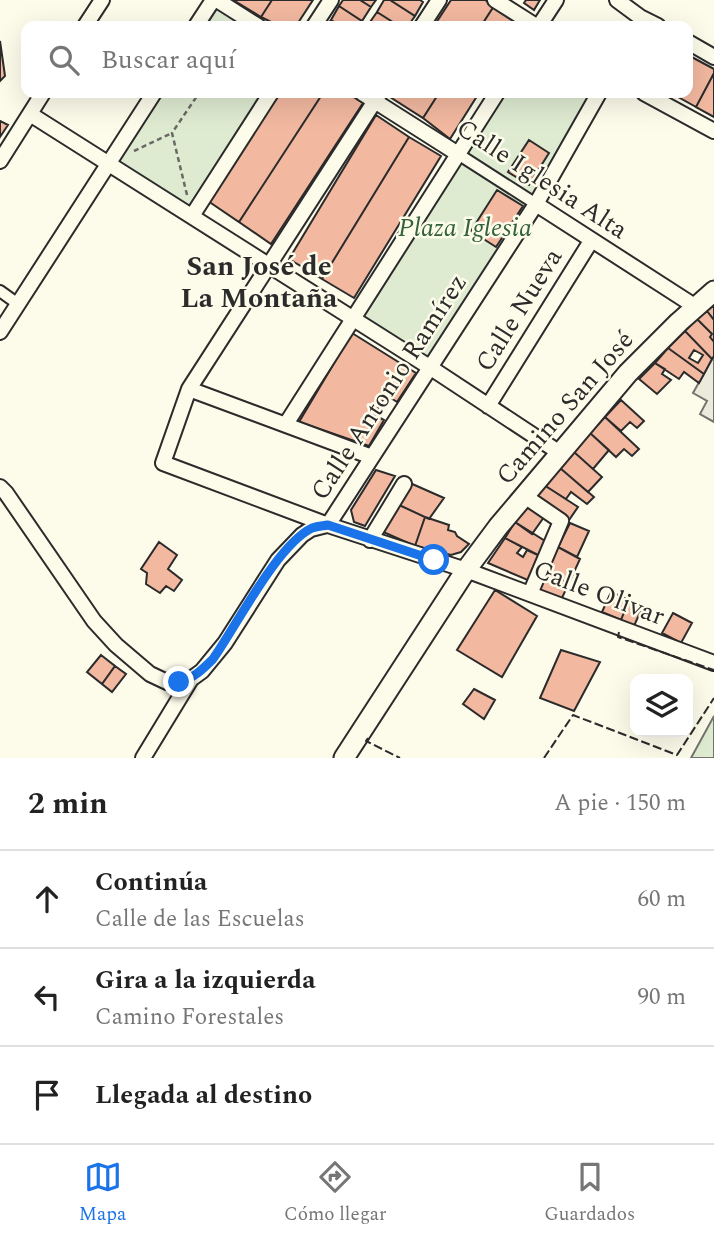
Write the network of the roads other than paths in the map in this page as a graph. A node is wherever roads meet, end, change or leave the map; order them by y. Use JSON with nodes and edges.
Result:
{"nodes":[{"id":1,"x":102,"y":0,"type":"edge"},
{"id":2,"x":215,"y":0,"type":"edge"},
{"id":3,"x":331,"y":0,"type":"edge"},
{"id":4,"x":439,"y":0,"type":"edge"},
{"id":5,"x":495,"y":0,"type":"edge"},
{"id":6,"x":556,"y":0,"type":"edge"},
{"id":7,"x":617,"y":0,"type":"edge"},
{"id":8,"x":88,"y":21,"type":"edge"},
{"id":9,"x":200,"y":21,"type":"edge"},
{"id":10,"x":250,"y":21,"type":"edge"},
{"id":11,"x":317,"y":21,"type":"edge"},
{"id":12,"x":425,"y":21,"type":"edge"},
{"id":13,"x":530,"y":21,"type":"edge"},
{"id":14,"x":541,"y":21,"type":"edge"},
{"id":15,"x":638,"y":21,"type":"edge"},
{"id":16,"x":693,"y":45,"type":"edge"},
{"id":17,"x":714,"y":57,"type":"edge"},
{"id":18,"x":40,"y":98,"type":"edge"},
{"id":19,"x":151,"y":98,"type":"edge"},
{"id":20,"x":268,"y":98,"type":"edge"},
{"id":21,"x":370,"y":98,"type":"edge"},
{"id":22,"x":376,"y":98,"type":"edge"},
{"id":23,"x":494,"y":98,"type":"edge"},
{"id":24,"x":596,"y":98,"type":"edge"},
{"id":25,"x":652,"y":98,"type":"edge"},
{"id":26,"x":30,"y":114,"type":"junction"},
{"id":27,"x":714,"y":131,"type":"edge"},
{"id":28,"x":458,"y":154,"type":"junction"},
{"id":29,"x":0,"y":161,"type":"edge"},
{"id":30,"x":108,"y":164,"type":"junction"},
{"id":31,"x":536,"y":204,"type":"junction"},
{"id":32,"x":192,"y":216,"type":"junction"},
{"id":33,"x":591,"y":241,"type":"junction"},
{"id":34,"x":269,"y":265,"type":"junction"},
{"id":35,"x":714,"y":290,"type":"edge"},
{"id":36,"x":0,"y":292,"type":"edge"},
{"id":37,"x":19,"y":304,"type":"junction"},
{"id":38,"x":696,"y":307,"type":"junction"},
{"id":39,"x":353,"y":318,"type":"junction"},
{"id":40,"x":0,"y":332,"type":"edge"},
{"id":41,"x":431,"y":368,"type":"junction"},
{"id":42,"x":189,"y":389,"type":"junction"},
{"id":43,"x":488,"y":405,"type":"junction"},
{"id":44,"x":286,"y":425,"type":"junction"},
{"id":45,"x":559,"y":453,"type":"junction"},
{"id":46,"x":372,"y":457,"type":"junction"},
{"id":47,"x":404,"y":484,"type":"dead end"},
{"id":48,"x":0,"y":487,"type":"edge"},
{"id":49,"x":523,"y":495,"type":"junction"},
{"id":50,"x":328,"y":525,"type":"junction"},
{"id":51,"x":370,"y":540,"type":"junction"},
{"id":52,"x":466,"y":570,"type":"junction"},
{"id":53,"x":530,"y":594,"type":"junction"},
{"id":54,"x":714,"y":663,"type":"edge"},
{"id":55,"x":191,"y":679,"type":"junction"},
{"id":56,"x":143,"y":758,"type":"edge"},
{"id":57,"x":344,"y":758,"type":"edge"}],
"edges":[{"from":1,"to":8,"type":"street"},
{"from":2,"to":9,"type":"street"},
{"from":2,"to":10,"type":"street"},
{"from":3,"to":11,"type":"street"},
{"from":4,"to":12,"type":"street"},
{"from":5,"to":13,"type":"street"},
{"from":6,"to":14,"type":"street"},
{"from":7,"to":15,"type":"street"},
{"from":16,"to":17,"type":"street"},
{"from":18,"to":26,"type":"street"},
{"from":19,"to":30,"type":"street"},
{"from":20,"to":32,"type":"street"},
{"from":21,"to":34,"type":"street"},
{"from":22,"to":28,"type":"street","name":"Calle Iglesia Alta"},
{"from":23,"to":28,"type":"street"},
{"from":24,"to":31,"type":"street","name":"Calle Antonio Ramírez"},
{"from":25,"to":27,"type":"street"},
{"from":26,"to":29,"type":"street"},
{"from":26,"to":30,"type":"street"},
{"from":28,"to":31,"type":"street","name":"Calle Iglesia Alta"},
{"from":28,"to":39,"type":"street"},
{"from":30,"to":32,"type":"street"},
{"from":30,"to":37,"type":"street"},
{"from":31,"to":33,"type":"street","name":"Calle Iglesia Alta"},
{"from":31,"to":41,"type":"street","name":"Calle Antonio Ramírez"},
{"from":32,"to":34,"type":"street"},
{"from":33,"to":38,"type":"street","name":"Calle Iglesia Alta"},
{"from":33,"to":43,"type":"street","name":"Calle Nueva"},
{"from":34,"to":39,"type":"street"},
{"from":34,"to":42,"type":"street"},
{"from":35,"to":38,"type":"main road","name":"Camino San José"},
{"from":36,"to":37,"type":"street"},
{"from":37,"to":40,"type":"street"},
{"from":38,"to":45,"type":"main road","name":"Camino San José"},
{"from":39,"to":41,"type":"street"},
{"from":39,"to":44,"type":"street"},
{"from":41,"to":43,"type":"street"},
{"from":41,"to":46,"type":"street","name":"Calle Antonio Ramírez"},
{"from":42,"to":44,"type":"street"},
{"from":42,"to":50,"type":"street","name":"Calle Olivar"},
{"from":43,"to":45,"type":"street"},
{"from":44,"to":46,"type":"street"},
{"from":45,"to":49,"type":"main road","name":"Camino San José"},
{"from":46,"to":50,"type":"street","name":"Calle Antonio Ramírez"},
{"from":47,"to":51,"type":"street"},
{"from":48,"to":55,"type":"street"},
{"from":49,"to":52,"type":"main road","name":"Camino San José"},
{"from":49,"to":53,"type":"street"},
{"from":50,"to":51,"type":"street","name":"Calle Olivar"},
{"from":50,"to":55,"type":"street"},
{"from":51,"to":52,"type":"street","name":"Calle Olivar"},
{"from":52,"to":53,"type":"street","name":"Calle Olivar"},
{"from":52,"to":57,"type":"main road","name":"Camino San José"},
{"from":53,"to":54,"type":"street","name":"Calle Olivar"},
{"from":55,"to":56,"type":"street"}]}
